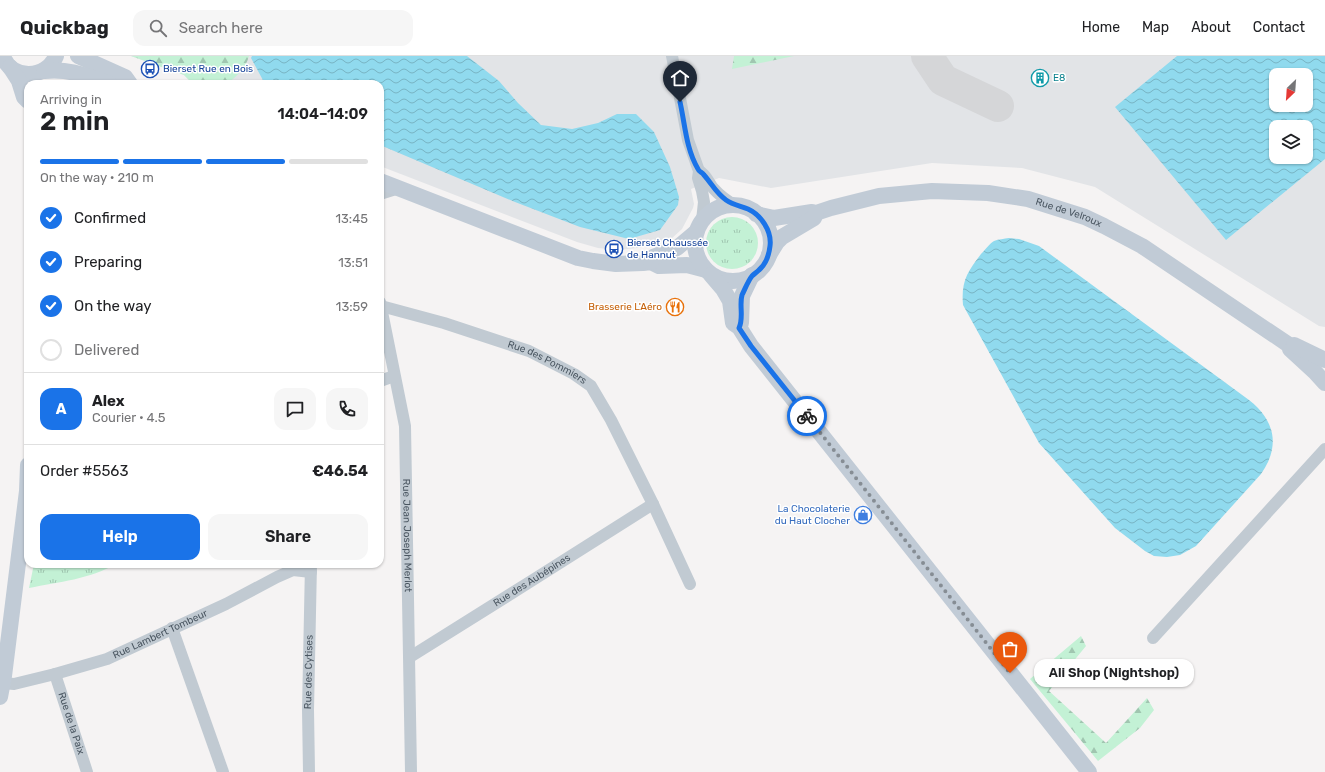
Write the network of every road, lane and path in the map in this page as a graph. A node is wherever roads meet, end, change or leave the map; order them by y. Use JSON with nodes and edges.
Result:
{"nodes":[{"id":1,"x":56,"y":56,"type":"edge"},
{"id":2,"x":78,"y":56,"type":"edge"},
{"id":3,"x":672,"y":56,"type":"edge"},
{"id":4,"x":5,"y":59,"type":"edge"},
{"id":5,"x":40,"y":77,"type":"edge"},
{"id":6,"x":98,"y":80,"type":"edge"},
{"id":7,"x":127,"y":80,"type":"edge"},
{"id":8,"x":24,"y":97,"type":"edge"},
{"id":9,"x":698,"y":171,"type":"junction"},
{"id":10,"x":384,"y":182,"type":"edge"},
{"id":11,"x":399,"y":188,"type":"junction"},
{"id":12,"x":384,"y":193,"type":"edge"},
{"id":13,"x":736,"y":206,"type":"junction"},
{"id":14,"x":816,"y":213,"type":"junction"},
{"id":15,"x":756,"y":214,"type":"junction"},
{"id":16,"x":699,"y":227,"type":"junction"},
{"id":17,"x":768,"y":255,"type":"junction"},
{"id":18,"x":651,"y":262,"type":"junction"},
{"id":19,"x":709,"y":272,"type":"junction"},
{"id":20,"x":752,"y":276,"type":"junction"},
{"id":21,"x":384,"y":305,"type":"edge"},
{"id":22,"x":384,"y":325,"type":"edge"},
{"id":23,"x":739,"y":328,"type":"junction"},
{"id":24,"x":1289,"y":345,"type":"junction"},
{"id":25,"x":1325,"y":360,"type":"edge"},
{"id":26,"x":394,"y":376,"type":"junction"},
{"id":27,"x":384,"y":380,"type":"edge"},
{"id":28,"x":1325,"y":383,"type":"edge"},
{"id":29,"x":1325,"y":449,"type":"edge"},
{"id":30,"x":653,"y":504,"type":"junction"},
{"id":31,"x":24,"y":514,"type":"edge"},
{"id":32,"x":311,"y":568,"type":"edge"},
{"id":33,"x":690,"y":584,"type":"dead end"},
{"id":34,"x":172,"y":628,"type":"junction"},
{"id":35,"x":1153,"y":638,"type":"dead end"},
{"id":36,"x":410,"y":657,"type":"junction"},
{"id":37,"x":55,"y":674,"type":"junction"},
{"id":38,"x":1,"y":690,"type":"edge"},
{"id":39,"x":87,"y":772,"type":"edge"},
{"id":40,"x":223,"y":772,"type":"edge"},
{"id":41,"x":309,"y":772,"type":"edge"},
{"id":42,"x":411,"y":772,"type":"edge"},
{"id":43,"x":1089,"y":772,"type":"edge"}],
"edges":[{"from":1,"to":5,"type":"main road"},
{"from":2,"to":7,"type":"main road"},
{"from":3,"to":9,"type":"street"},
{"from":4,"to":5,"type":"main road"},
{"from":4,"to":8,"type":"main road"},
{"from":5,"to":6,"type":"main road"},
{"from":9,"to":13,"type":"street"},
{"from":9,"to":16,"type":"street"},
{"from":10,"to":11,"type":"main road"},
{"from":11,"to":12,"type":"street"},
{"from":11,"to":18,"type":"main road"},
{"from":13,"to":15,"type":"main road"},
{"from":13,"to":16,"type":"main road"},
{"from":14,"to":15,"type":"main road","name":"Rue de Velroux"},
{"from":14,"to":17,"type":"main road","name":"Rue de Velroux"},
{"from":14,"to":24,"type":"main road","name":"Rue de Velroux"},
{"from":15,"to":17,"type":"main road"},
{"from":16,"to":18,"type":"main road"},
{"from":16,"to":19,"type":"main road"},
{"from":17,"to":20,"type":"main road"},
{"from":18,"to":19,"type":"main road"},
{"from":19,"to":20,"type":"main road"},
{"from":19,"to":23,"type":"main road"},
{"from":20,"to":23,"type":"main road"},
{"from":21,"to":30,"type":"street","name":"Rue des Pommiers"},
{"from":22,"to":26,"type":"street","name":"Rue Jean Joseph Merlot"},
{"from":23,"to":43,"type":"main road"},
{"from":24,"to":25,"type":"main road","name":"Rue de Velroux"},
{"from":24,"to":28,"type":"main road","name":"Rue de Velroux"},
{"from":26,"to":27,"type":"street"},
{"from":26,"to":36,"type":"street","name":"Rue Jean Joseph Merlot"},
{"from":29,"to":35,"type":"street"},
{"from":30,"to":33,"type":"street","name":"Rue des Pommiers"},
{"from":30,"to":36,"type":"street","name":"Rue des Aubépines"},
{"from":31,"to":38,"type":"main road"},
{"from":32,"to":34,"type":"street","name":"Rue Lambert Tombeur"},
{"from":32,"to":41,"type":"street","name":"Rue des Cytises"},
{"from":34,"to":37,"type":"street","name":"Rue Lambert Tombeur"},
{"from":34,"to":40,"type":"street"},
{"from":36,"to":42,"type":"street","name":"Rue Jean Joseph Merlot"},
{"from":37,"to":38,"type":"street","name":"Rue Lambert Tombeur"},
{"from":37,"to":39,"type":"street","name":"Rue de la Paix"}]}
